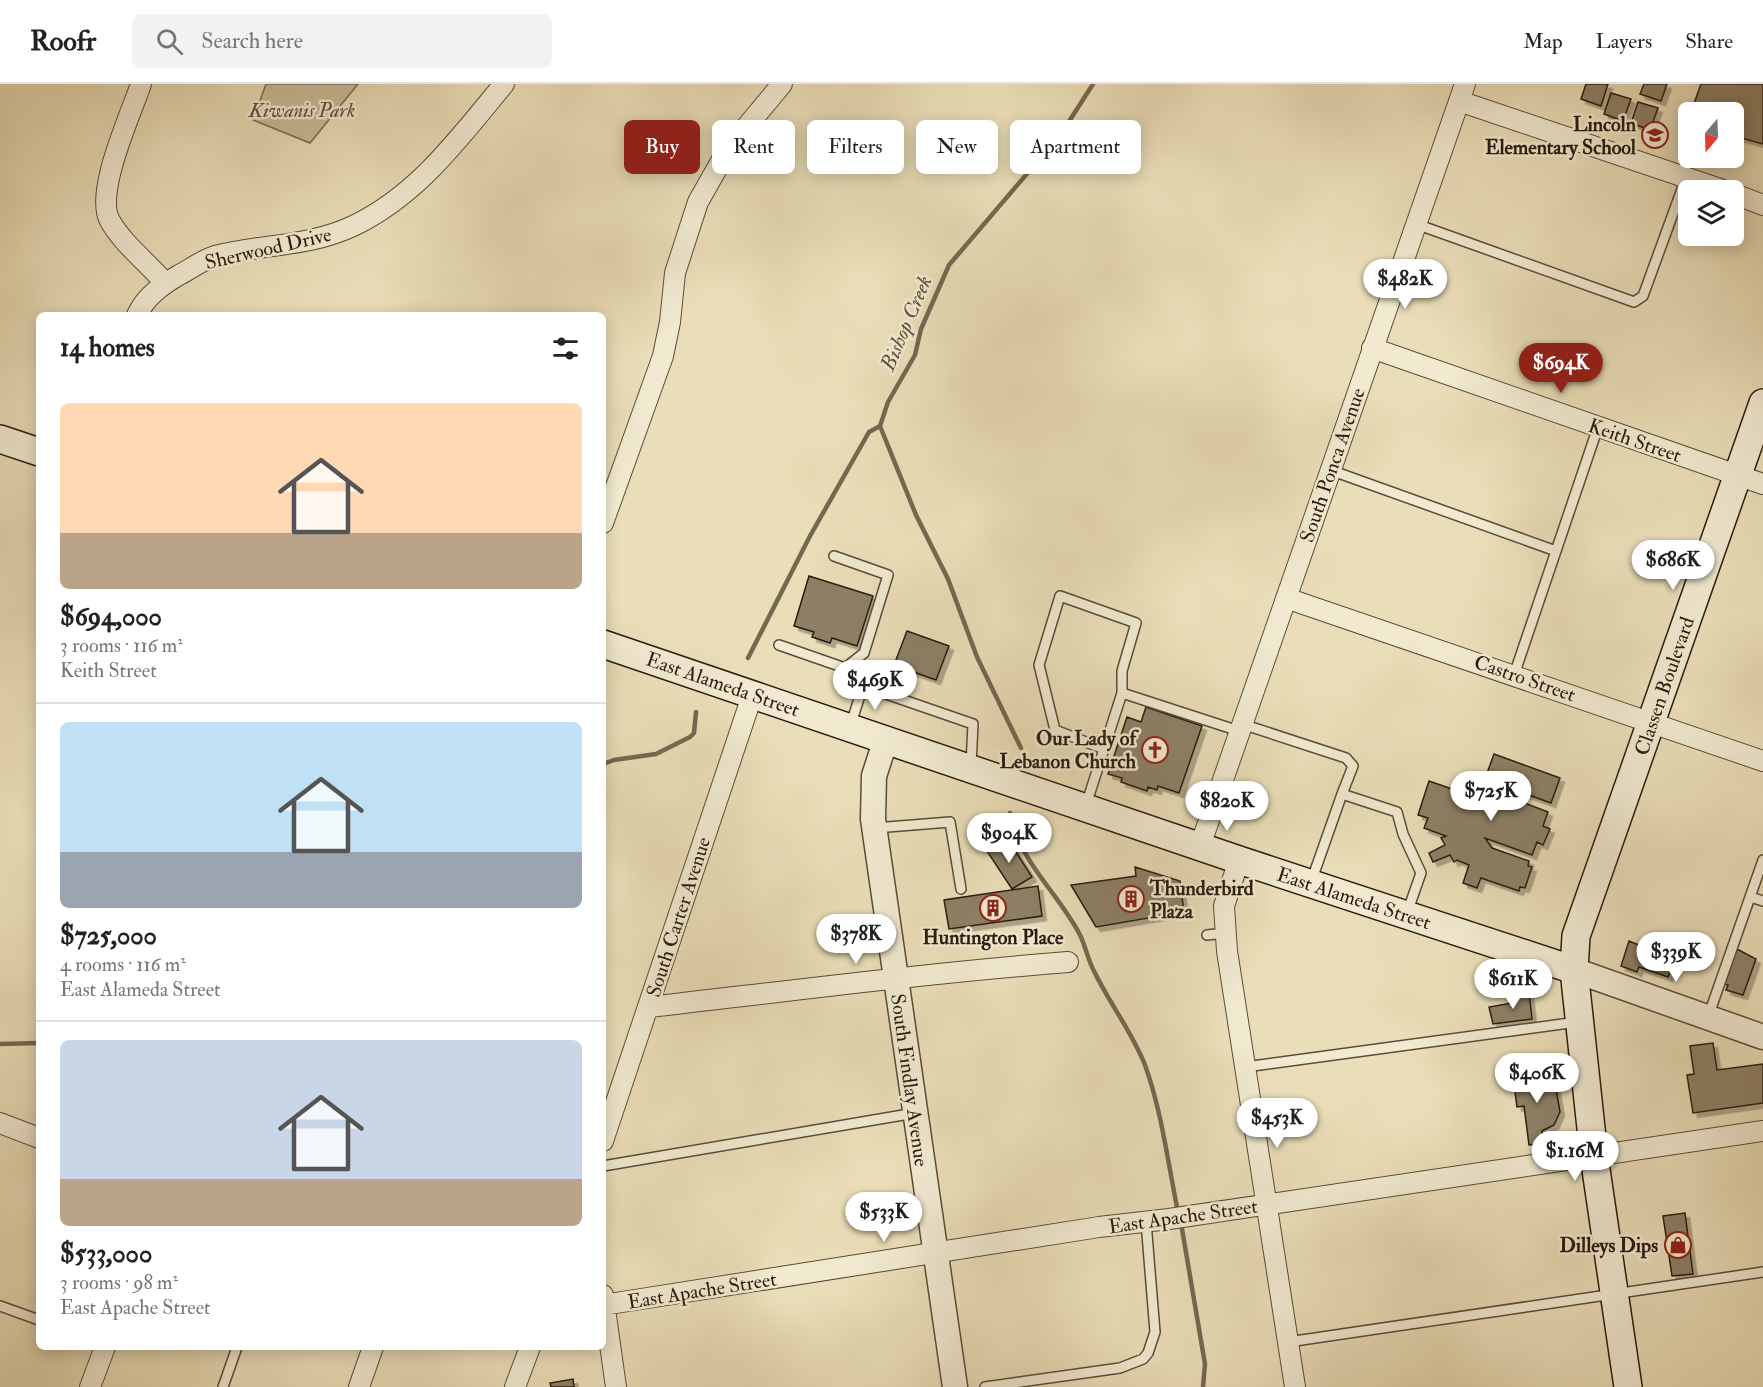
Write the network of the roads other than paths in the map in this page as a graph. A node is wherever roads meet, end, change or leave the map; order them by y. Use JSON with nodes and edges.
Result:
{"nodes":[{"id":1,"x":141,"y":84,"type":"edge"},
{"id":2,"x":504,"y":84,"type":"edge"},
{"id":3,"x":782,"y":84,"type":"edge"},
{"id":4,"x":1462,"y":93,"type":"edge"},
{"id":5,"x":1686,"y":178,"type":"junction"},
{"id":6,"x":1692,"y":180,"type":"edge"},
{"id":7,"x":1744,"y":197,"type":"edge"},
{"id":8,"x":1763,"y":204,"type":"edge"},
{"id":9,"x":1416,"y":224,"type":"junction"},
{"id":10,"x":165,"y":283,"type":"junction"},
{"id":11,"x":138,"y":312,"type":"edge"},
{"id":12,"x":1372,"y":348,"type":"junction"},
{"id":13,"x":1763,"y":403,"type":"edge"},
{"id":14,"x":1598,"y":427,"type":"junction"},
{"id":15,"x":0,"y":439,"type":"edge"},
{"id":16,"x":36,"y":451,"type":"edge"},
{"id":17,"x":1330,"y":470,"type":"junction"},
{"id":18,"x":1751,"y":480,"type":"edge"},
{"id":19,"x":606,"y":515,"type":"edge"},
{"id":20,"x":1556,"y":551,"type":"junction"},
{"id":21,"x":834,"y":556,"type":"dead end"},
{"id":22,"x":1286,"y":598,"type":"junction"},
{"id":23,"x":606,"y":645,"type":"edge"},
{"id":24,"x":779,"y":645,"type":"dead end"},
{"id":25,"x":845,"y":668,"type":"junction"},
{"id":26,"x":1514,"y":675,"type":"junction"},
{"id":27,"x":863,"y":686,"type":"junction"},
{"id":28,"x":753,"y":693,"type":"junction"},
{"id":29,"x":1122,"y":693,"type":"junction"},
{"id":30,"x":1651,"y":722,"type":"junction"},
{"id":31,"x":850,"y":727,"type":"junction"},
{"id":32,"x":1240,"y":728,"type":"junction"},
{"id":33,"x":885,"y":739,"type":"junction"},
{"id":34,"x":1104,"y":749,"type":"junction"},
{"id":35,"x":1763,"y":761,"type":"edge"},
{"id":36,"x":970,"y":767,"type":"junction"},
{"id":37,"x":1342,"y":794,"type":"junction"},
{"id":38,"x":1085,"y":807,"type":"junction"},
{"id":39,"x":874,"y":828,"type":"junction"},
{"id":40,"x":1200,"y":846,"type":"junction"},
{"id":41,"x":1239,"y":860,"type":"junction"},
{"id":42,"x":1763,"y":860,"type":"edge"},
{"id":43,"x":1311,"y":884,"type":"junction"},
{"id":44,"x":961,"y":889,"type":"dead end"},
{"id":45,"x":1750,"y":897,"type":"junction"},
{"id":46,"x":1763,"y":901,"type":"edge"},
{"id":47,"x":1406,"y":915,"type":"junction"},
{"id":48,"x":1068,"y":962,"type":"dead end"},
{"id":49,"x":1574,"y":970,"type":"junction"},
{"id":50,"x":895,"y":978,"type":"junction"},
{"id":51,"x":649,"y":1007,"type":"junction"},
{"id":52,"x":1708,"y":1017,"type":"junction"},
{"id":53,"x":1579,"y":1022,"type":"junction"},
{"id":54,"x":1763,"y":1037,"type":"edge"},
{"id":55,"x":1245,"y":1067,"type":"junction"},
{"id":56,"x":915,"y":1113,"type":"junction"},
{"id":57,"x":0,"y":1123,"type":"edge"},
{"id":58,"x":1763,"y":1131,"type":"edge"},
{"id":59,"x":606,"y":1132,"type":"edge"},
{"id":60,"x":36,"y":1137,"type":"edge"},
{"id":61,"x":1594,"y":1156,"type":"junction"},
{"id":62,"x":606,"y":1165,"type":"edge"},
{"id":63,"x":1267,"y":1204,"type":"junction"},
{"id":64,"x":1146,"y":1222,"type":"junction"},
{"id":65,"x":935,"y":1254,"type":"junction"},
{"id":66,"x":1763,"y":1272,"type":"edge"},
{"id":67,"x":1614,"y":1294,"type":"junction"},
{"id":68,"x":606,"y":1302,"type":"edge"},
{"id":69,"x":0,"y":1306,"type":"edge"},
{"id":70,"x":606,"y":1316,"type":"edge"},
{"id":71,"x":36,"y":1319,"type":"edge"},
{"id":72,"x":1288,"y":1342,"type":"junction"},
{"id":73,"x":104,"y":1350,"type":"edge"},
{"id":74,"x":236,"y":1350,"type":"edge"},
{"id":75,"x":372,"y":1350,"type":"edge"},
{"id":76,"x":529,"y":1350,"type":"edge"},
{"id":77,"x":90,"y":1387,"type":"edge"},
{"id":78,"x":223,"y":1387,"type":"edge"},
{"id":79,"x":359,"y":1387,"type":"edge"},
{"id":80,"x":515,"y":1387,"type":"edge"},
{"id":81,"x":616,"y":1387,"type":"edge"},
{"id":82,"x":955,"y":1387,"type":"edge"},
{"id":83,"x":985,"y":1387,"type":"edge"},
{"id":84,"x":1295,"y":1387,"type":"edge"},
{"id":85,"x":1628,"y":1387,"type":"edge"}],
"edges":[{"from":1,"to":10,"type":"street"},
{"from":2,"to":10,"type":"street","name":"Sherwood Drive"},
{"from":3,"to":19,"type":"street"},
{"from":4,"to":5,"type":"street"},
{"from":4,"to":9,"type":"street","name":"South Ponca Avenue"},
{"from":5,"to":6,"type":"street"},
{"from":5,"to":9,"type":"lane"},
{"from":7,"to":8,"type":"street"},
{"from":9,"to":12,"type":"street","name":"South Ponca Avenue"},
{"from":10,"to":11,"type":"street","name":"Sherwood Drive"},
{"from":12,"to":14,"type":"street","name":"Keith Street"},
{"from":12,"to":17,"type":"street","name":"South Ponca Avenue"},
{"from":13,"to":18,"type":"main road","name":"Classen Boulevard"},
{"from":14,"to":18,"type":"street","name":"Keith Street"},
{"from":14,"to":20,"type":"lane"},
{"from":15,"to":16,"type":"main road"},
{"from":17,"to":20,"type":"lane"},
{"from":17,"to":22,"type":"street","name":"South Ponca Avenue"},
{"from":18,"to":30,"type":"main road","name":"Classen Boulevard"},
{"from":20,"to":26,"type":"lane"},
{"from":21,"to":25,"type":"lane"},
{"from":22,"to":26,"type":"street","name":"Castro Street"},
{"from":22,"to":32,"type":"street","name":"South Ponca Avenue"},
{"from":23,"to":28,"type":"main road","name":"East Alameda Street"},
{"from":24,"to":25,"type":"lane"},
{"from":25,"to":27,"type":"lane"},
{"from":26,"to":30,"type":"street","name":"Castro Street"},
{"from":27,"to":31,"type":"lane"},
{"from":27,"to":36,"type":"lane"},
{"from":28,"to":31,"type":"main road","name":"East Alameda Street"},
{"from":28,"to":51,"type":"street","name":"South Carter Avenue"},
{"from":29,"to":32,"type":"lane"},
{"from":29,"to":34,"type":"lane"},
{"from":29,"to":34,"type":"lane"},
{"from":30,"to":35,"type":"street","name":"Castro Street"},
{"from":30,"to":49,"type":"main road","name":"Classen Boulevard"},
{"from":31,"to":33,"type":"main road","name":"East Alameda Street"},
{"from":32,"to":37,"type":"lane"},
{"from":32,"to":40,"type":"street","name":"South Ponca Avenue"},
{"from":33,"to":36,"type":"main road","name":"East Alameda Street"},
{"from":33,"to":39,"type":"street","name":"South Findlay Avenue"},
{"from":34,"to":38,"type":"lane"},
{"from":36,"to":38,"type":"main road","name":"East Alameda Street"},
{"from":37,"to":43,"type":"lane"},
{"from":37,"to":47,"type":"lane"},
{"from":38,"to":40,"type":"main road","name":"East Alameda Street"},
{"from":39,"to":44,"type":"lane"},
{"from":39,"to":50,"type":"street","name":"South Findlay Avenue"},
{"from":40,"to":41,"type":"main road","name":"East Alameda Street"},
{"from":41,"to":43,"type":"main road","name":"East Alameda Street"},
{"from":41,"to":55,"type":"street"},
{"from":42,"to":45,"type":"lane"},
{"from":43,"to":47,"type":"main road","name":"East Alameda Street"},
{"from":45,"to":46,"type":"lane"},
{"from":45,"to":52,"type":"lane"},
{"from":47,"to":49,"type":"main road","name":"East Alameda Street"},
{"from":48,"to":50,"type":"street"},
{"from":49,"to":52,"type":"street","name":"East Alameda Street"},
{"from":49,"to":53,"type":"main road","name":"Classen Boulevard"},
{"from":50,"to":51,"type":"street"},
{"from":50,"to":56,"type":"street","name":"South Findlay Avenue"},
{"from":51,"to":59,"type":"street","name":"South Carter Avenue"},
{"from":52,"to":54,"type":"street","name":"East Alameda Street"},
{"from":53,"to":55,"type":"lane"},
{"from":53,"to":61,"type":"main road","name":"Classen Boulevard"},
{"from":55,"to":63,"type":"street"},
{"from":56,"to":62,"type":"lane"},
{"from":56,"to":65,"type":"street","name":"South Findlay Avenue"},
{"from":57,"to":60,"type":"street"},
{"from":58,"to":61,"type":"street","name":"East Apache Street"},
{"from":61,"to":63,"type":"street","name":"East Apache Street"},
{"from":61,"to":67,"type":"main road","name":"Classen Boulevard"},
{"from":63,"to":64,"type":"street","name":"East Apache Street"},
{"from":63,"to":72,"type":"street"},
{"from":64,"to":65,"type":"street","name":"East Apache Street"},
{"from":64,"to":83,"type":"lane"},
{"from":65,"to":68,"type":"street","name":"East Apache Street"},
{"from":65,"to":82,"type":"street","name":"South Findlay Avenue"},
{"from":66,"to":67,"type":"lane"},
{"from":67,"to":72,"type":"lane"},
{"from":67,"to":85,"type":"main road","name":"Classen Boulevard"},
{"from":69,"to":71,"type":"lane"},
{"from":70,"to":81,"type":"street"},
{"from":72,"to":84,"type":"street"},
{"from":73,"to":77,"type":"street"},
{"from":74,"to":78,"type":"lane"},
{"from":75,"to":79,"type":"street"},
{"from":76,"to":80,"type":"street"}]}
